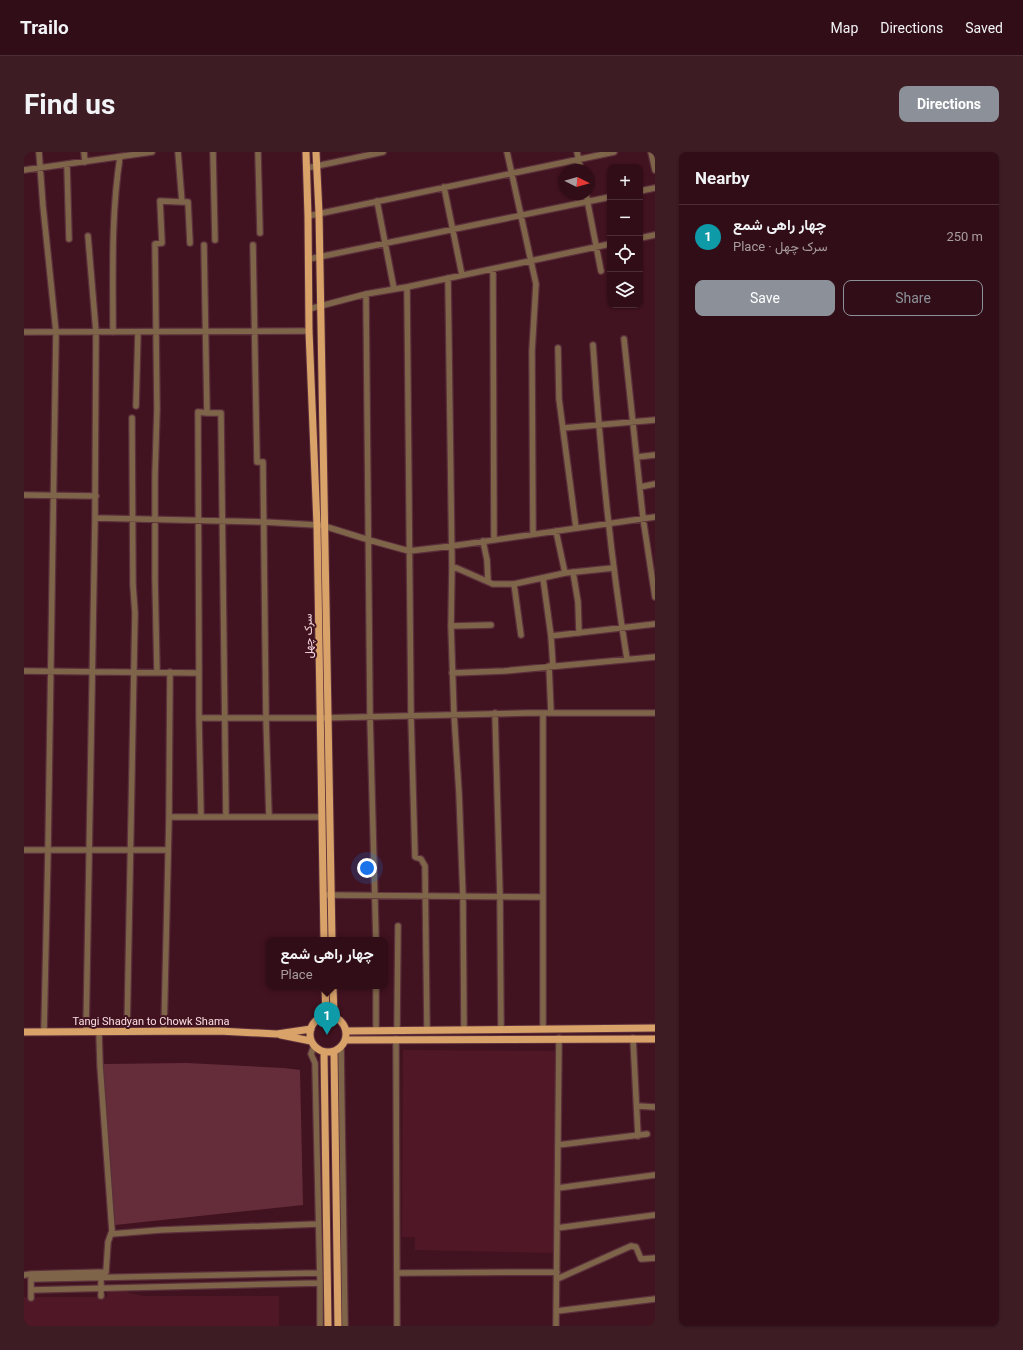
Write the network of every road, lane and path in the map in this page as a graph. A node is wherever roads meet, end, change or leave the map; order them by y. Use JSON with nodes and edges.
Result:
{"nodes":[{"id":1,"x":39,"y":152,"type":"edge"},
{"id":2,"x":84,"y":152,"type":"edge"},
{"id":3,"x":152,"y":152,"type":"edge"},
{"id":4,"x":178,"y":152,"type":"edge"},
{"id":5,"x":213,"y":152,"type":"edge"},
{"id":6,"x":258,"y":152,"type":"edge"},
{"id":7,"x":306,"y":152,"type":"edge"},
{"id":8,"x":316,"y":152,"type":"edge"},
{"id":9,"x":383,"y":152,"type":"edge"},
{"id":10,"x":507,"y":152,"type":"edge"},
{"id":11,"x":577,"y":152,"type":"edge"},
{"id":12,"x":614,"y":152,"type":"edge"},
{"id":13,"x":651,"y":152,"type":"edge"},
{"id":14,"x":130,"y":154,"type":"edge"},
{"id":15,"x":120,"y":157,"type":"junction"},
{"id":16,"x":579,"y":159,"type":"junction"},
{"id":17,"x":85,"y":162,"type":"junction"},
{"id":18,"x":580,"y":164,"type":"edge"},
{"id":19,"x":67,"y":165,"type":"junction"},
{"id":20,"x":317,"y":166,"type":"junction"},
{"id":21,"x":41,"y":168,"type":"junction"},
{"id":22,"x":307,"y":168,"type":"junction"},
{"id":23,"x":24,"y":170,"type":"edge"},
{"id":24,"x":655,"y":170,"type":"edge"},
{"id":25,"x":511,"y":173,"type":"junction"},
{"id":26,"x":444,"y":187,"type":"junction"},
{"id":27,"x":655,"y":188,"type":"edge"},
{"id":28,"x":643,"y":190,"type":"edge"},
{"id":29,"x":607,"y":198,"type":"edge"},
{"id":30,"x":377,"y":201,"type":"junction"},
{"id":31,"x":182,"y":202,"type":"junction"},
{"id":32,"x":587,"y":202,"type":"junction"},
{"id":33,"x":319,"y":213,"type":"junction"},
{"id":34,"x":308,"y":216,"type":"junction"},
{"id":35,"x":520,"y":217,"type":"junction"},
{"id":36,"x":453,"y":230,"type":"junction"},
{"id":37,"x":260,"y":233,"type":"dead end"},
{"id":38,"x":655,"y":235,"type":"edge"},
{"id":39,"x":88,"y":236,"type":"dead end"},
{"id":40,"x":643,"y":237,"type":"edge"},
{"id":41,"x":68,"y":239,"type":"dead end"},
{"id":42,"x":215,"y":240,"type":"dead end"},
{"id":43,"x":190,"y":243,"type":"dead end"},
{"id":44,"x":386,"y":243,"type":"junction"},
{"id":45,"x":204,"y":245,"type":"dead end"},
{"id":46,"x":253,"y":245,"type":"dead end"},
{"id":47,"x":607,"y":245,"type":"edge"},
{"id":48,"x":596,"y":247,"type":"junction"},
{"id":49,"x":320,"y":257,"type":"junction"},
{"id":50,"x":309,"y":260,"type":"junction"},
{"id":51,"x":531,"y":261,"type":"junction"},
{"id":52,"x":493,"y":269,"type":"junction"},
{"id":53,"x":601,"y":270,"type":"dead end"},
{"id":54,"x":462,"y":275,"type":"junction"},
{"id":55,"x":448,"y":278,"type":"junction"},
{"id":56,"x":407,"y":286,"type":"junction"},
{"id":57,"x":394,"y":289,"type":"junction"},
{"id":58,"x":366,"y":294,"type":"junction"},
{"id":59,"x":320,"y":306,"type":"junction"},
{"id":60,"x":309,"y":309,"type":"junction"},
{"id":61,"x":309,"y":331,"type":"junction"},
{"id":62,"x":24,"y":332,"type":"edge"},
{"id":63,"x":56,"y":332,"type":"junction"},
{"id":64,"x":96,"y":332,"type":"junction"},
{"id":65,"x":113,"y":332,"type":"junction"},
{"id":66,"x":138,"y":332,"type":"junction"},
{"id":67,"x":156,"y":332,"type":"junction"},
{"id":68,"x":206,"y":332,"type":"junction"},
{"id":69,"x":254,"y":332,"type":"junction"},
{"id":70,"x":624,"y":340,"type":"dead end"},
{"id":71,"x":593,"y":345,"type":"dead end"},
{"id":72,"x":558,"y":348,"type":"dead end"},
{"id":73,"x":136,"y":406,"type":"dead end"},
{"id":74,"x":207,"y":413,"type":"junction"},
{"id":75,"x":132,"y":418,"type":"dead end"},
{"id":76,"x":655,"y":420,"type":"edge"},
{"id":77,"x":632,"y":423,"type":"junction"},
{"id":78,"x":598,"y":425,"type":"junction"},
{"id":79,"x":563,"y":428,"type":"junction"},
{"id":80,"x":655,"y":455,"type":"edge"},
{"id":81,"x":637,"y":458,"type":"junction"},
{"id":82,"x":655,"y":484,"type":"edge"},
{"id":83,"x":640,"y":487,"type":"junction"},
{"id":84,"x":24,"y":495,"type":"edge"},
{"id":85,"x":54,"y":495,"type":"junction"},
{"id":86,"x":96,"y":496,"type":"junction"},
{"id":87,"x":655,"y":517,"type":"edge"},
{"id":88,"x":95,"y":518,"type":"junction"},
{"id":89,"x":643,"y":518,"type":"junction"},
{"id":90,"x":133,"y":519,"type":"junction"},
{"id":91,"x":155,"y":520,"type":"junction"},
{"id":92,"x":198,"y":521,"type":"junction"},
{"id":93,"x":223,"y":521,"type":"junction"},
{"id":94,"x":264,"y":522,"type":"junction"},
{"id":95,"x":608,"y":524,"type":"junction"},
{"id":96,"x":321,"y":525,"type":"junction"},
{"id":97,"x":576,"y":528,"type":"junction"},
{"id":98,"x":556,"y":531,"type":"junction"},
{"id":99,"x":533,"y":534,"type":"junction"},
{"id":100,"x":369,"y":540,"type":"junction"},
{"id":101,"x":494,"y":540,"type":"junction"},
{"id":102,"x":483,"y":541,"type":"junction"},
{"id":103,"x":452,"y":546,"type":"junction"},
{"id":104,"x":409,"y":551,"type":"junction"},
{"id":105,"x":653,"y":565,"type":"edge"},
{"id":106,"x":452,"y":566,"type":"junction"},
{"id":107,"x":613,"y":568,"type":"junction"},
{"id":108,"x":573,"y":572,"type":"junction"},
{"id":109,"x":565,"y":573,"type":"junction"},
{"id":110,"x":543,"y":578,"type":"junction"},
{"id":111,"x":488,"y":581,"type":"junction"},
{"id":112,"x":514,"y":584,"type":"junction"},
{"id":113,"x":655,"y":598,"type":"edge"},
{"id":114,"x":655,"y":624,"type":"edge"},
{"id":115,"x":491,"y":625,"type":"dead end"},
{"id":116,"x":451,"y":626,"type":"junction"},
{"id":117,"x":622,"y":629,"type":"junction"},
{"id":118,"x":579,"y":633,"type":"junction"},
{"id":119,"x":521,"y":635,"type":"dead end"},
{"id":120,"x":550,"y":636,"type":"junction"},
{"id":121,"x":655,"y":656,"type":"edge"},
{"id":122,"x":627,"y":659,"type":"junction"},
{"id":123,"x":551,"y":666,"type":"junction"},
{"id":124,"x":24,"y":671,"type":"edge"},
{"id":125,"x":51,"y":671,"type":"junction"},
{"id":126,"x":92,"y":672,"type":"junction"},
{"id":127,"x":133,"y":672,"type":"junction"},
{"id":128,"x":157,"y":672,"type":"junction"},
{"id":129,"x":170,"y":672,"type":"junction"},
{"id":130,"x":199,"y":672,"type":"junction"},
{"id":131,"x":452,"y":673,"type":"junction"},
{"id":132,"x":495,"y":713,"type":"junction"},
{"id":133,"x":543,"y":713,"type":"junction"},
{"id":134,"x":551,"y":713,"type":"junction"},
{"id":135,"x":655,"y":713,"type":"edge"},
{"id":136,"x":454,"y":714,"type":"junction"},
{"id":137,"x":411,"y":715,"type":"junction"},
{"id":138,"x":370,"y":716,"type":"junction"},
{"id":139,"x":324,"y":717,"type":"junction"},
{"id":140,"x":199,"y":718,"type":"junction"},
{"id":141,"x":225,"y":718,"type":"junction"},
{"id":142,"x":266,"y":718,"type":"junction"},
{"id":143,"x":322,"y":816,"type":"junction"},
{"id":144,"x":169,"y":817,"type":"junction"},
{"id":145,"x":201,"y":817,"type":"junction"},
{"id":146,"x":226,"y":817,"type":"junction"},
{"id":147,"x":269,"y":817,"type":"junction"},
{"id":148,"x":89,"y":849,"type":"junction"},
{"id":149,"x":24,"y":850,"type":"edge"},
{"id":150,"x":48,"y":850,"type":"junction"},
{"id":151,"x":131,"y":850,"type":"junction"},
{"id":152,"x":168,"y":850,"type":"junction"},
{"id":153,"x":323,"y":895,"type":"junction"},
{"id":154,"x":331,"y":896,"type":"junction"},
{"id":155,"x":375,"y":896,"type":"junction"},
{"id":156,"x":426,"y":897,"type":"junction"},
{"id":157,"x":463,"y":897,"type":"junction"},
{"id":158,"x":543,"y":897,"type":"junction"},
{"id":159,"x":500,"y":898,"type":"junction"},
{"id":160,"x":398,"y":926,"type":"dead end"},
{"id":161,"x":324,"y":937,"type":"edge"},
{"id":162,"x":332,"y":937,"type":"edge"},
{"id":163,"x":376,"y":937,"type":"edge"},
{"id":164,"x":325,"y":989,"type":"edge"},
{"id":165,"x":333,"y":989,"type":"edge"},
{"id":166,"x":376,"y":989,"type":"edge"},
{"id":167,"x":326,"y":1016,"type":"junction"},
{"id":168,"x":334,"y":1017,"type":"junction"},
{"id":169,"x":655,"y":1028,"type":"edge"},
{"id":170,"x":311,"y":1029,"type":"junction"},
{"id":171,"x":464,"y":1029,"type":"junction"},
{"id":172,"x":502,"y":1029,"type":"junction"},
{"id":173,"x":543,"y":1029,"type":"junction"},
{"id":174,"x":376,"y":1030,"type":"junction"},
{"id":175,"x":396,"y":1030,"type":"junction"},
{"id":176,"x":427,"y":1030,"type":"junction"},
{"id":177,"x":346,"y":1031,"type":"junction"},
{"id":178,"x":24,"y":1032,"type":"edge"},
{"id":179,"x":44,"y":1032,"type":"junction"},
{"id":180,"x":86,"y":1032,"type":"junction"},
{"id":181,"x":99,"y":1032,"type":"junction"},
{"id":182,"x":127,"y":1032,"type":"junction"},
{"id":183,"x":164,"y":1032,"type":"junction"},
{"id":184,"x":277,"y":1034,"type":"junction"},
{"id":185,"x":559,"y":1038,"type":"junction"},
{"id":186,"x":633,"y":1038,"type":"junction"},
{"id":187,"x":396,"y":1039,"type":"junction"},
{"id":188,"x":655,"y":1039,"type":"edge"},
{"id":189,"x":345,"y":1040,"type":"junction"},
{"id":190,"x":313,"y":1044,"type":"junction"},
{"id":191,"x":341,"y":1047,"type":"junction"},
{"id":192,"x":324,"y":1052,"type":"junction"},
{"id":193,"x":334,"y":1052,"type":"junction"},
{"id":194,"x":637,"y":1106,"type":"junction"},
{"id":195,"x":655,"y":1107,"type":"edge"},
{"id":196,"x":647,"y":1134,"type":"dead end"},
{"id":197,"x":638,"y":1136,"type":"junction"},
{"id":198,"x":558,"y":1145,"type":"junction"},
{"id":199,"x":655,"y":1175,"type":"edge"},
{"id":200,"x":558,"y":1188,"type":"junction"},
{"id":201,"x":655,"y":1215,"type":"edge"},
{"id":202,"x":318,"y":1224,"type":"junction"},
{"id":203,"x":557,"y":1228,"type":"junction"},
{"id":204,"x":110,"y":1234,"type":"junction"},
{"id":205,"x":655,"y":1258,"type":"edge"},
{"id":206,"x":337,"y":1268,"type":"junction"},
{"id":207,"x":322,"y":1270,"type":"junction"},
{"id":208,"x":557,"y":1272,"type":"junction"},
{"id":209,"x":397,"y":1273,"type":"junction"},
{"id":210,"x":275,"y":1274,"type":"junction"},
{"id":211,"x":24,"y":1275,"type":"edge"},
{"id":212,"x":101,"y":1278,"type":"junction"},
{"id":213,"x":557,"y":1279,"type":"junction"},
{"id":214,"x":24,"y":1282,"type":"edge"},
{"id":215,"x":320,"y":1283,"type":"junction"},
{"id":216,"x":275,"y":1284,"type":"junction"},
{"id":217,"x":31,"y":1287,"type":"junction"},
{"id":218,"x":101,"y":1288,"type":"junction"},
{"id":219,"x":101,"y":1296,"type":"dead end"},
{"id":220,"x":31,"y":1298,"type":"dead end"},
{"id":221,"x":655,"y":1299,"type":"edge"},
{"id":222,"x":557,"y":1311,"type":"junction"},
{"id":223,"x":320,"y":1326,"type":"edge"},
{"id":224,"x":328,"y":1326,"type":"edge"},
{"id":225,"x":338,"y":1326,"type":"edge"},
{"id":226,"x":345,"y":1326,"type":"edge"},
{"id":227,"x":397,"y":1326,"type":"edge"},
{"id":228,"x":556,"y":1326,"type":"edge"}],
"edges":[{"from":1,"to":21,"type":"street"},
{"from":2,"to":17,"type":"street"},
{"from":3,"to":14,"type":"street"},
{"from":4,"to":31,"type":"street"},
{"from":5,"to":42,"type":"street"},
{"from":6,"to":37,"type":"street"},
{"from":7,"to":22,"type":"main road","name":"سرک چهل"},
{"from":8,"to":20,"type":"main road"},
{"from":9,"to":20,"type":"street"},
{"from":10,"to":25,"type":"street"},
{"from":11,"to":16,"type":"street"},
{"from":12,"to":16,"type":"street"},
{"from":13,"to":24,"type":"street"},
{"from":14,"to":15,"type":"street"},
{"from":15,"to":17,"type":"street"},
{"from":15,"to":65,"type":"street"},
{"from":16,"to":18,"type":"street"},
{"from":16,"to":25,"type":"street"},
{"from":17,"to":19,"type":"street"},
{"from":19,"to":21,"type":"street"},
{"from":19,"to":41,"type":"street"},
{"from":20,"to":22,"type":"street"},
{"from":20,"to":33,"type":"main road"},
{"from":21,"to":23,"type":"street"},
{"from":21,"to":63,"type":"street"},
{"from":22,"to":34,"type":"main road","name":"سرک چهل"},
{"from":25,"to":26,"type":"street"},
{"from":25,"to":35,"type":"street"},
{"from":26,"to":30,"type":"street"},
{"from":26,"to":36,"type":"street"},
{"from":27,"to":28,"type":"street"},
{"from":29,"to":32,"type":"street"},
{"from":30,"to":33,"type":"street"},
{"from":30,"to":44,"type":"street"},
{"from":31,"to":43,"type":"street"},
{"from":31,"to":67,"type":"street"},
{"from":32,"to":35,"type":"street"},
{"from":32,"to":48,"type":"street"},
{"from":33,"to":34,"type":"street"},
{"from":33,"to":49,"type":"main road"},
{"from":34,"to":50,"type":"main road","name":"سرک چهل"},
{"from":35,"to":36,"type":"street"},
{"from":35,"to":51,"type":"street"},
{"from":36,"to":44,"type":"street"},
{"from":36,"to":54,"type":"street"},
{"from":38,"to":40,"type":"street"},
{"from":39,"to":64,"type":"street"},
{"from":44,"to":49,"type":"street"},
{"from":44,"to":57,"type":"street"},
{"from":45,"to":68,"type":"street"},
{"from":46,"to":69,"type":"street"},
{"from":47,"to":48,"type":"street"},
{"from":48,"to":51,"type":"street"},
{"from":48,"to":53,"type":"street"},
{"from":49,"to":50,"type":"street"},
{"from":49,"to":59,"type":"main road"},
{"from":50,"to":60,"type":"main road","name":"سرک چهل"},
{"from":51,"to":52,"type":"street"},
{"from":51,"to":99,"type":"street"},
{"from":52,"to":54,"type":"street"},
{"from":52,"to":101,"type":"street"},
{"from":54,"to":55,"type":"street"},
{"from":55,"to":56,"type":"street"},
{"from":55,"to":103,"type":"street"},
{"from":56,"to":57,"type":"street"},
{"from":56,"to":104,"type":"street"},
{"from":57,"to":58,"type":"street"},
{"from":58,"to":59,"type":"street"},
{"from":58,"to":100,"type":"street"},
{"from":59,"to":60,"type":"street"},
{"from":59,"to":96,"type":"main road"},
{"from":60,"to":61,"type":"main road","name":"سرک چهل"},
{"from":61,"to":69,"type":"street"},
{"from":61,"to":96,"type":"main road","name":"سرک چهل"},
{"from":62,"to":63,"type":"street"},
{"from":63,"to":64,"type":"street"},
{"from":63,"to":85,"type":"street"},
{"from":64,"to":65,"type":"street"},
{"from":64,"to":86,"type":"street"},
{"from":65,"to":66,"type":"street"},
{"from":66,"to":67,"type":"street"},
{"from":66,"to":73,"type":"street"},
{"from":67,"to":68,"type":"street"},
{"from":67,"to":91,"type":"street"},
{"from":68,"to":69,"type":"street"},
{"from":68,"to":74,"type":"street"},
{"from":69,"to":94,"type":"street"},
{"from":70,"to":77,"type":"street"},
{"from":71,"to":78,"type":"street"},
{"from":72,"to":79,"type":"street"},
{"from":74,"to":92,"type":"street"},
{"from":74,"to":93,"type":"street"},
{"from":75,"to":90,"type":"street"},
{"from":76,"to":77,"type":"street"},
{"from":77,"to":78,"type":"street"},
{"from":77,"to":81,"type":"street"},
{"from":78,"to":79,"type":"street"},
{"from":78,"to":95,"type":"street"},
{"from":79,"to":97,"type":"street"},
{"from":80,"to":81,"type":"street"},
{"from":81,"to":83,"type":"street"},
{"from":82,"to":83,"type":"street"},
{"from":83,"to":89,"type":"street"},
{"from":84,"to":85,"type":"street"},
{"from":85,"to":86,"type":"street"},
{"from":85,"to":125,"type":"street"},
{"from":86,"to":88,"type":"street"},
{"from":87,"to":89,"type":"street"},
{"from":88,"to":90,"type":"street"},
{"from":88,"to":126,"type":"street"},
{"from":89,"to":95,"type":"street"},
{"from":89,"to":105,"type":"street"},
{"from":90,"to":91,"type":"street"},
{"from":90,"to":127,"type":"street"},
{"from":91,"to":92,"type":"street"},
{"from":91,"to":128,"type":"street"},
{"from":92,"to":93,"type":"street"},
{"from":92,"to":130,"type":"street"},
{"from":93,"to":94,"type":"street"},
{"from":93,"to":141,"type":"street"},
{"from":94,"to":96,"type":"street"},
{"from":94,"to":142,"type":"street"},
{"from":95,"to":97,"type":"street"},
{"from":95,"to":107,"type":"street"},
{"from":96,"to":100,"type":"street"},
{"from":96,"to":139,"type":"main road","name":"سرک چهل"},
{"from":97,"to":98,"type":"street"},
{"from":98,"to":99,"type":"street"},
{"from":98,"to":109,"type":"street"},
{"from":99,"to":101,"type":"street"},
{"from":100,"to":104,"type":"street"},
{"from":100,"to":138,"type":"street"},
{"from":101,"to":102,"type":"street"},
{"from":102,"to":103,"type":"street"},
{"from":102,"to":111,"type":"street"},
{"from":103,"to":104,"type":"street"},
{"from":103,"to":106,"type":"street"},
{"from":104,"to":137,"type":"street"},
{"from":105,"to":113,"type":"street"},
{"from":106,"to":111,"type":"street"},
{"from":106,"to":116,"type":"street"},
{"from":107,"to":108,"type":"street"},
{"from":107,"to":117,"type":"street"},
{"from":108,"to":109,"type":"street"},
{"from":108,"to":118,"type":"street"},
{"from":109,"to":110,"type":"street"},
{"from":110,"to":112,"type":"street"},
{"from":110,"to":120,"type":"street"},
{"from":111,"to":112,"type":"street"},
{"from":112,"to":119,"type":"street"},
{"from":114,"to":117,"type":"street"},
{"from":115,"to":116,"type":"street"},
{"from":116,"to":131,"type":"street"},
{"from":117,"to":118,"type":"street"},
{"from":117,"to":122,"type":"street"},
{"from":118,"to":120,"type":"street"},
{"from":120,"to":123,"type":"street"},
{"from":121,"to":122,"type":"street"},
{"from":122,"to":123,"type":"street"},
{"from":123,"to":131,"type":"street"},
{"from":123,"to":134,"type":"street"},
{"from":124,"to":125,"type":"street"},
{"from":125,"to":126,"type":"street"},
{"from":125,"to":150,"type":"street"},
{"from":126,"to":127,"type":"street"},
{"from":126,"to":148,"type":"street"},
{"from":127,"to":128,"type":"street"},
{"from":127,"to":151,"type":"street"},
{"from":128,"to":129,"type":"street"},
{"from":129,"to":130,"type":"street"},
{"from":129,"to":144,"type":"street"},
{"from":130,"to":140,"type":"street"},
{"from":131,"to":136,"type":"street"},
{"from":132,"to":133,"type":"street"},
{"from":132,"to":136,"type":"street"},
{"from":132,"to":159,"type":"street"},
{"from":133,"to":134,"type":"street"},
{"from":133,"to":158,"type":"street"},
{"from":134,"to":135,"type":"street"},
{"from":136,"to":137,"type":"street"},
{"from":136,"to":157,"type":"street"},
{"from":137,"to":138,"type":"street"},
{"from":137,"to":156,"type":"street"},
{"from":138,"to":139,"type":"street"},
{"from":138,"to":155,"type":"street"},
{"from":139,"to":142,"type":"street"},
{"from":139,"to":143,"type":"main road","name":"سرک چهل"},
{"from":139,"to":154,"type":"main road"},
{"from":140,"to":141,"type":"street"},
{"from":140,"to":145,"type":"street"},
{"from":141,"to":142,"type":"street"},
{"from":141,"to":146,"type":"street"},
{"from":142,"to":147,"type":"street"},
{"from":143,"to":147,"type":"street"},
{"from":143,"to":153,"type":"main road","name":"سرک چهل"},
{"from":144,"to":145,"type":"street"},
{"from":144,"to":152,"type":"street"},
{"from":145,"to":146,"type":"street"},
{"from":146,"to":147,"type":"street"},
{"from":148,"to":150,"type":"street"},
{"from":148,"to":151,"type":"street"},
{"from":148,"to":180,"type":"street"},
{"from":149,"to":150,"type":"street"},
{"from":150,"to":179,"type":"street"},
{"from":151,"to":152,"type":"street"},
{"from":151,"to":182,"type":"street"},
{"from":152,"to":183,"type":"street"},
{"from":153,"to":154,"type":"street"},
{"from":153,"to":161,"type":"main road","name":"سرک چهل"},
{"from":154,"to":155,"type":"street"},
{"from":154,"to":162,"type":"main road"},
{"from":155,"to":156,"type":"street"},
{"from":155,"to":163,"type":"street"},
{"from":156,"to":157,"type":"street"},
{"from":156,"to":176,"type":"street"},
{"from":157,"to":159,"type":"street"},
{"from":157,"to":171,"type":"street"},
{"from":158,"to":159,"type":"street"},
{"from":158,"to":173,"type":"street"},
{"from":159,"to":172,"type":"street"},
{"from":160,"to":175,"type":"street"},
{"from":164,"to":167,"type":"main road"},
{"from":165,"to":168,"type":"main road"},
{"from":166,"to":174,"type":"street"},
{"from":167,"to":168,"type":"main road"},
{"from":167,"to":170,"type":"main road"},
{"from":168,"to":177,"type":"main road"},
{"from":169,"to":173,"type":"main road"},
{"from":170,"to":184,"type":"main road"},
{"from":170,"to":190,"type":"main road"},
{"from":171,"to":172,"type":"main road"},
{"from":171,"to":176,"type":"main road"},
{"from":172,"to":173,"type":"main road"},
{"from":174,"to":175,"type":"main road"},
{"from":174,"to":177,"type":"main road"},
{"from":175,"to":176,"type":"main road"},
{"from":177,"to":189,"type":"main road"},
{"from":178,"to":179,"type":"main road","name":"Tangi Shadyan to Chowk Shama"},
{"from":179,"to":180,"type":"main road","name":"Tangi Shadyan to Chowk Shama"},
{"from":180,"to":181,"type":"main road","name":"Tangi Shadyan to Chowk Shama"},
{"from":181,"to":182,"type":"main road","name":"Tangi Shadyan to Chowk Shama"},
{"from":181,"to":204,"type":"street"},
{"from":182,"to":183,"type":"main road","name":"Tangi Shadyan to Chowk Shama"},
{"from":183,"to":184,"type":"main road","name":"Tangi Shadyan to Chowk Shama"},
{"from":184,"to":190,"type":"main road"},
{"from":185,"to":186,"type":"main road"},
{"from":185,"to":187,"type":"main road"},
{"from":185,"to":198,"type":"street"},
{"from":186,"to":188,"type":"main road"},
{"from":186,"to":194,"type":"street"},
{"from":187,"to":189,"type":"main road"},
{"from":187,"to":209,"type":"street"},
{"from":189,"to":191,"type":"main road"},
{"from":190,"to":192,"type":"main road"},
{"from":190,"to":202,"type":"street"},
{"from":191,"to":193,"type":"main road"},
{"from":191,"to":226,"type":"street"},
{"from":192,"to":193,"type":"main road"},
{"from":192,"to":207,"type":"main road"},
{"from":193,"to":206,"type":"main road"},
{"from":194,"to":195,"type":"street"},
{"from":194,"to":197,"type":"street"},
{"from":196,"to":197,"type":"street"},
{"from":197,"to":198,"type":"street"},
{"from":198,"to":200,"type":"street"},
{"from":199,"to":200,"type":"street"},
{"from":200,"to":203,"type":"street"},
{"from":201,"to":203,"type":"street"},
{"from":202,"to":204,"type":"street"},
{"from":202,"to":207,"type":"street"},
{"from":203,"to":208,"type":"street"},
{"from":204,"to":211,"type":"street"},
{"from":205,"to":213,"type":"street"},
{"from":206,"to":207,"type":"main road"},
{"from":206,"to":225,"type":"main road"},
{"from":207,"to":210,"type":"street"},
{"from":207,"to":215,"type":"street"},
{"from":207,"to":224,"type":"main road"},
{"from":208,"to":209,"type":"street"},
{"from":208,"to":213,"type":"street"},
{"from":209,"to":227,"type":"street"},
{"from":210,"to":212,"type":"street"},
{"from":210,"to":216,"type":"street"},
{"from":212,"to":217,"type":"street"},
{"from":212,"to":218,"type":"street"},
{"from":213,"to":222,"type":"street"},
{"from":214,"to":217,"type":"street"},
{"from":215,"to":216,"type":"street"},
{"from":215,"to":223,"type":"street"},
{"from":216,"to":218,"type":"street"},
{"from":217,"to":218,"type":"street"},
{"from":217,"to":220,"type":"street"},
{"from":218,"to":219,"type":"street"},
{"from":221,"to":222,"type":"street"},
{"from":222,"to":228,"type":"street"}]}
